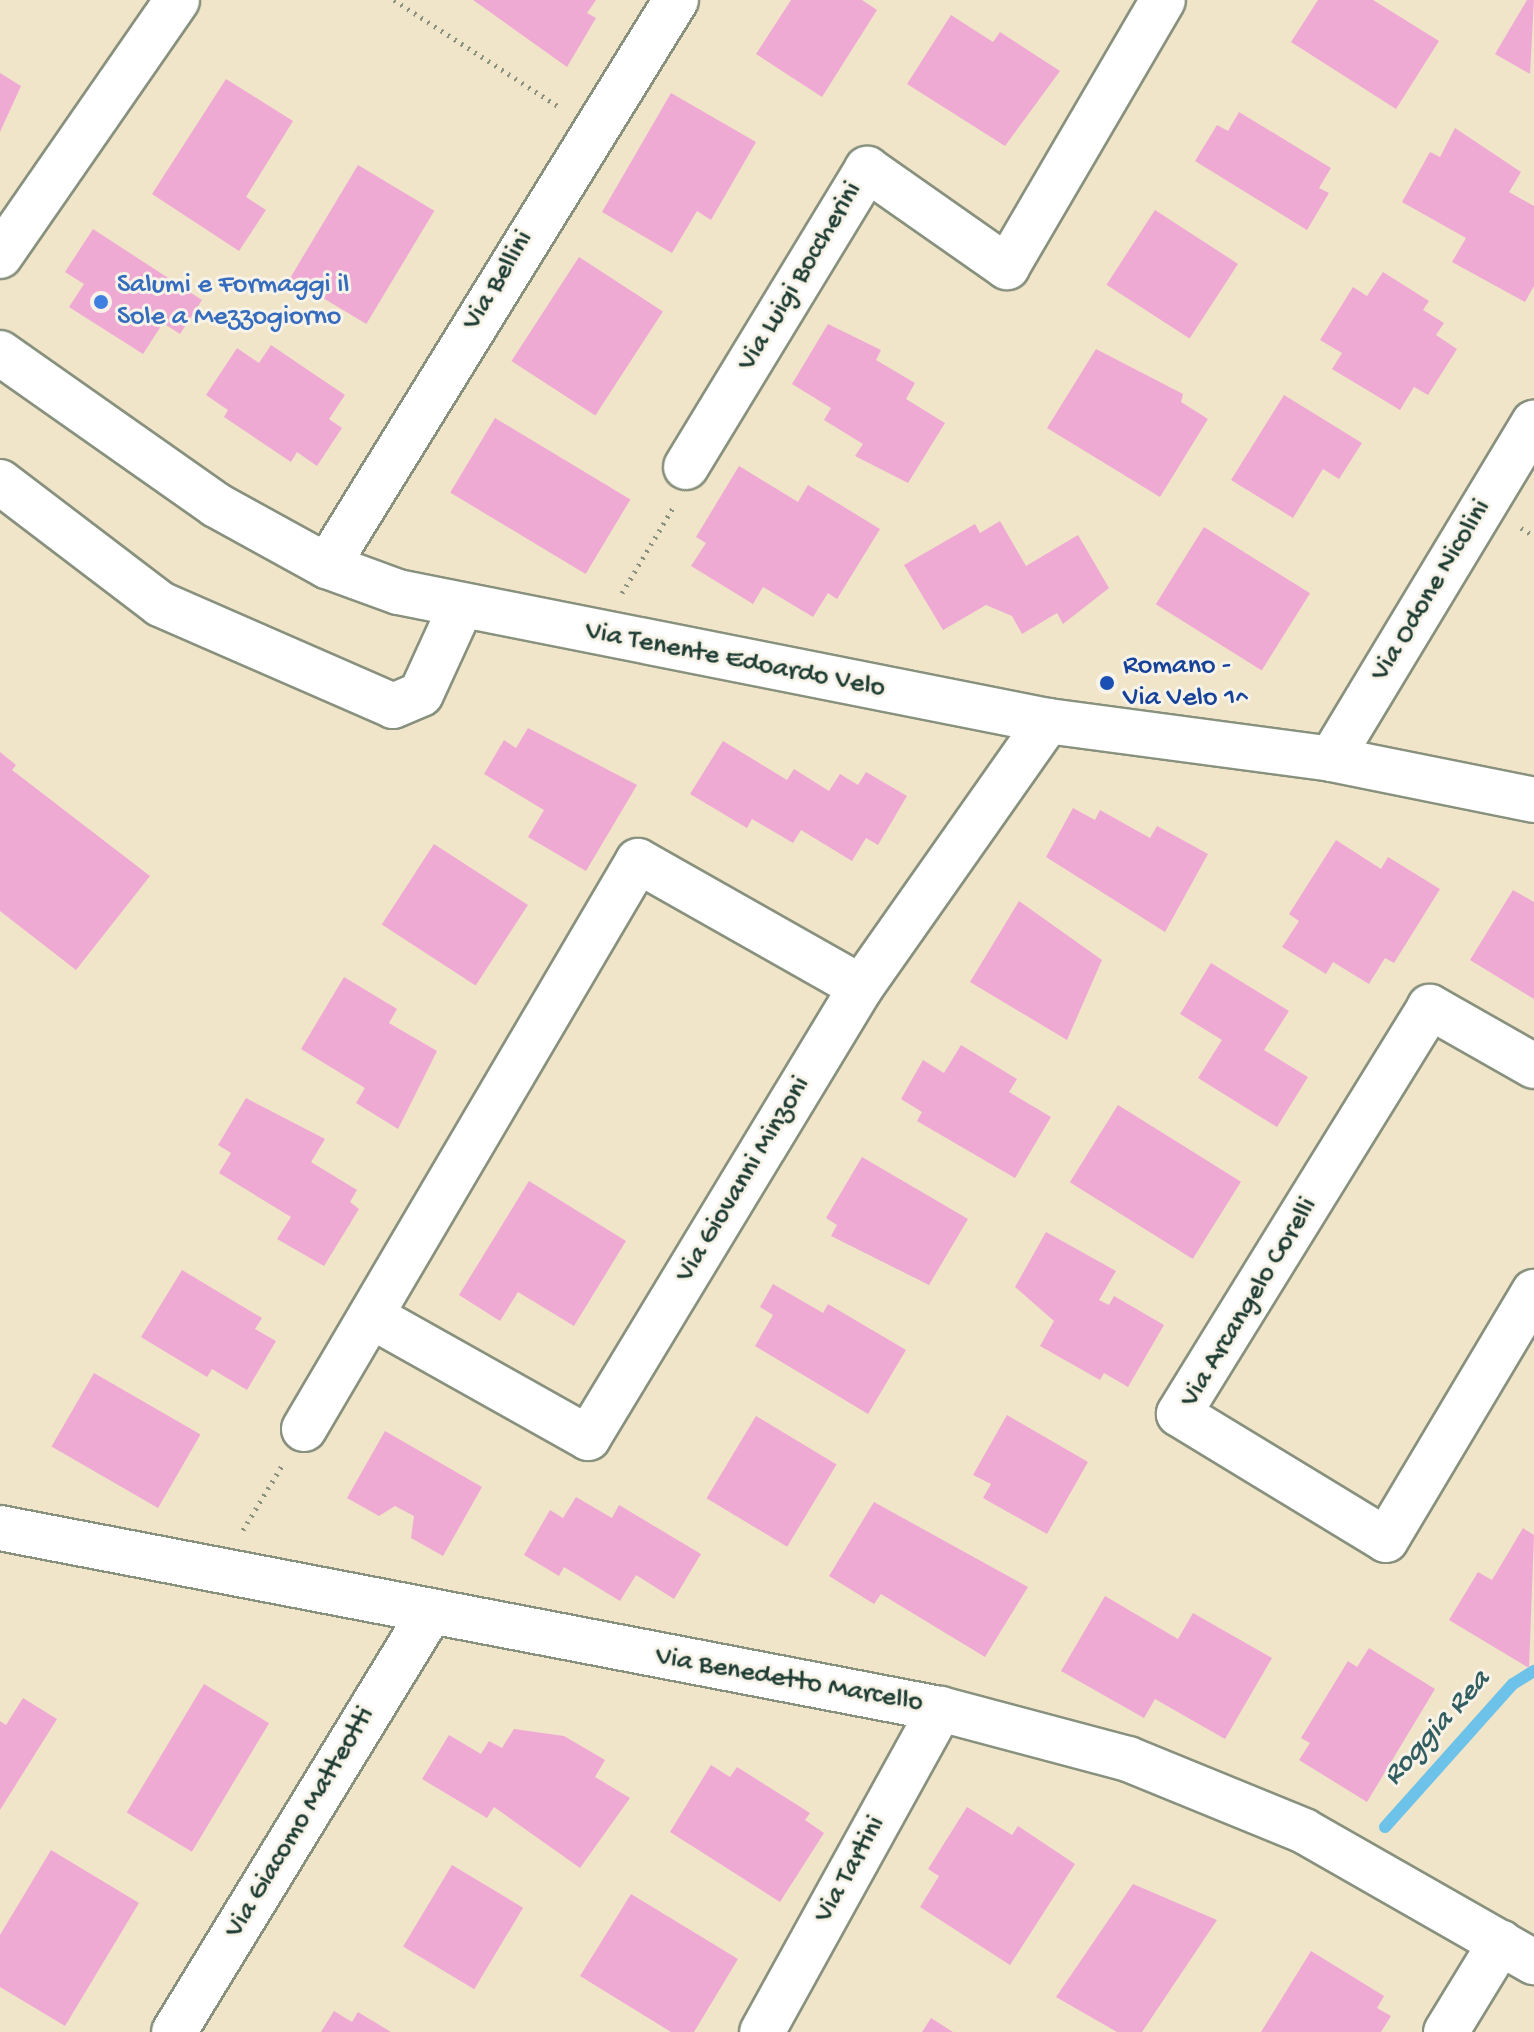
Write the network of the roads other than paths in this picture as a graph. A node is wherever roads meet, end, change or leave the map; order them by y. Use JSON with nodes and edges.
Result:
{"nodes":[{"id":1,"x":177,"y":0,"type":"edge"},
{"id":2,"x":676,"y":0,"type":"edge"},
{"id":3,"x":1163,"y":0,"type":"edge"},
{"id":4,"x":0,"y":256,"type":"edge"},
{"id":5,"x":0,"y":353,"type":"edge"},
{"id":6,"x":1534,"y":423,"type":"edge"},
{"id":7,"x":686,"y":467,"type":"road end"},
{"id":8,"x":0,"y":482,"type":"edge"},
{"id":9,"x":327,"y":566,"type":"junction"},
{"id":10,"x":460,"y":609,"type":"junction"},
{"id":11,"x":1048,"y":721,"type":"junction"},
{"id":12,"x":1331,"y":759,"type":"junction"},
{"id":13,"x":1534,"y":800,"type":"edge"},
{"id":14,"x":861,"y":987,"type":"junction"},
{"id":15,"x":1534,"y":1066,"type":"edge"},
{"id":16,"x":1534,"y":1292,"type":"edge"},
{"id":17,"x":371,"y":1316,"type":"junction"},
{"id":18,"x":304,"y":1429,"type":"road end"},
{"id":19,"x":0,"y":1528,"type":"edge"},
{"id":20,"x":429,"y":1615,"type":"junction"},
{"id":21,"x":940,"y":1709,"type":"junction"},
{"id":22,"x":1518,"y":1952,"type":"edge"},
{"id":23,"x":174,"y":2032,"type":"edge"},
{"id":24,"x":762,"y":2032,"type":"edge"},
{"id":25,"x":1446,"y":2032,"type":"edge"}],
"edges":[{"from":1,"to":4,"type":"street"},
{"from":2,"to":9,"type":"street","name":"Via Bellini"},
{"from":3,"to":7,"type":"street","name":"Via Luigi Boccherini"},
{"from":5,"to":9,"type":"street","name":"Via Tenente Edoardo Velo"},
{"from":6,"to":12,"type":"street","name":"Via Odone Nicolini"},
{"from":8,"to":10,"type":"street"},
{"from":9,"to":10,"type":"street","name":"Via Tenente Edoardo Velo"},
{"from":10,"to":11,"type":"street","name":"Via Tenente Edoardo Velo"},
{"from":11,"to":12,"type":"street","name":"Via Tenente Edoardo Velo"},
{"from":11,"to":14,"type":"street","name":"Via Giovanni Minzoni"},
{"from":12,"to":13,"type":"street","name":"Via Tenente Edoardo Velo"},
{"from":14,"to":17,"type":"street","name":"Via Giovanni Minzoni"},
{"from":14,"to":17,"type":"street"},
{"from":15,"to":16,"type":"street","name":"Via Arcangelo Corelli"},
{"from":17,"to":18,"type":"street"},
{"from":19,"to":20,"type":"street","name":"Via Benedetto Marcello"},
{"from":20,"to":21,"type":"street","name":"Via Benedetto Marcello"},
{"from":20,"to":23,"type":"street","name":"Via Giacomo Matteotti"},
{"from":21,"to":22,"type":"street","name":"Via Benedetto Marcello"},
{"from":21,"to":24,"type":"street","name":"Via Tartini"},
{"from":22,"to":25,"type":"street"}]}
